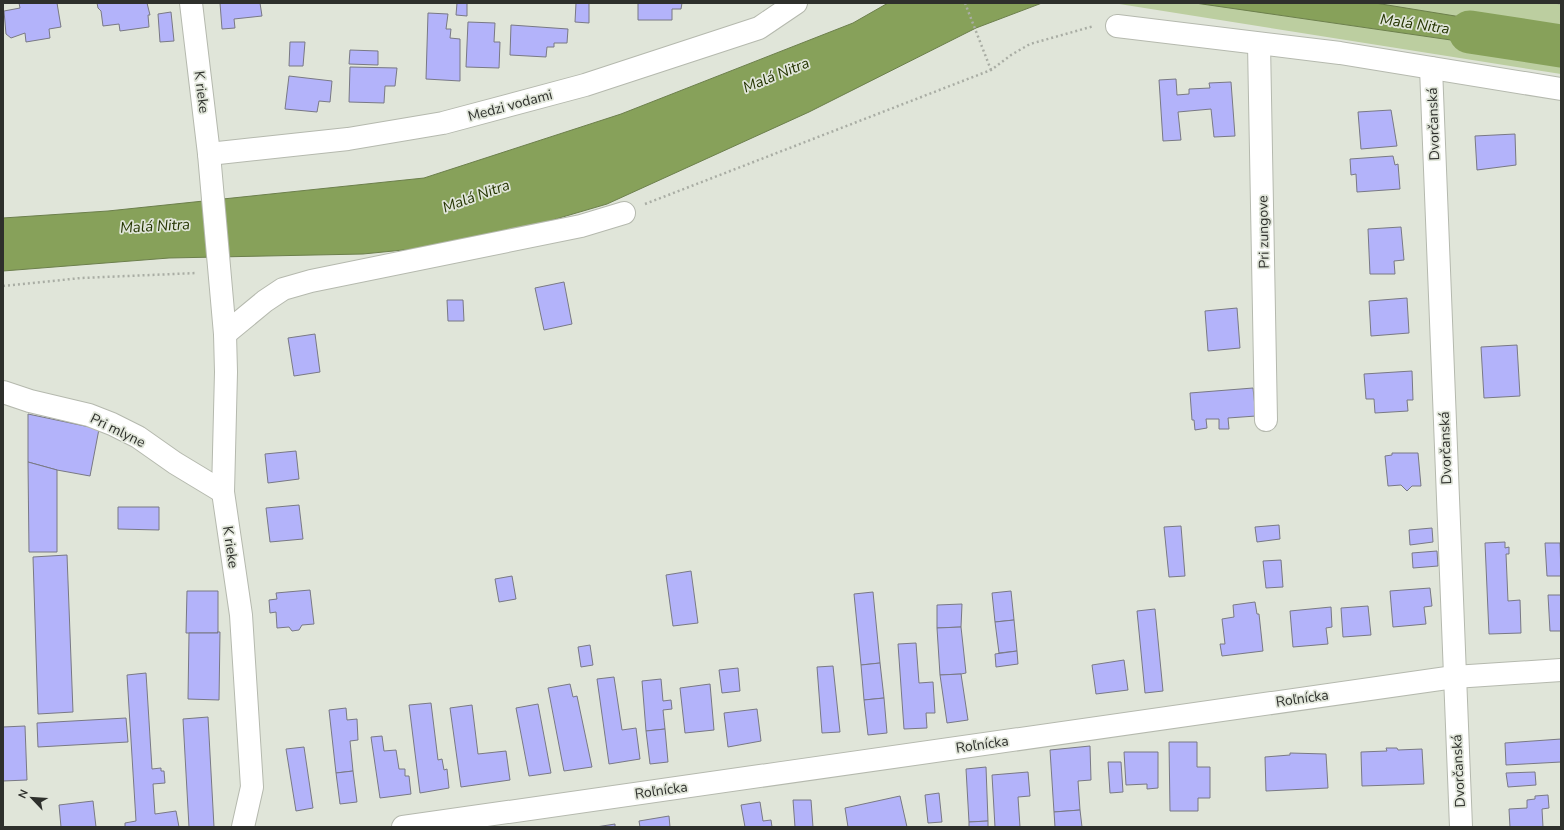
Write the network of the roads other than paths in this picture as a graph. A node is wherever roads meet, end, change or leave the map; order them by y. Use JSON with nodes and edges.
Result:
{"nodes":[{"id":1,"x":191,"y":3,"type":"edge"},
{"id":2,"x":796,"y":3,"type":"edge"},
{"id":3,"x":1117,"y":26,"type":"road end"},
{"id":4,"x":1259,"y":44,"type":"junction"},
{"id":5,"x":1431,"y":68,"type":"junction"},
{"id":6,"x":1561,"y":89,"type":"edge"},
{"id":7,"x":209,"y":154,"type":"junction"},
{"id":8,"x":624,"y":213,"type":"road end"},
{"id":9,"x":225,"y":334,"type":"junction"},
{"id":10,"x":3,"y":392,"type":"edge"},
{"id":11,"x":1266,"y":420,"type":"dead end"},
{"id":12,"x":223,"y":492,"type":"junction"},
{"id":13,"x":1561,"y":670,"type":"edge"},
{"id":14,"x":1454,"y":677,"type":"junction"},
{"id":15,"x":243,"y":827,"type":"edge"},
{"id":16,"x":403,"y":827,"type":"edge"},
{"id":17,"x":1461,"y":827,"type":"edge"}],
"edges":[{"from":1,"to":7,"type":"street","name":"K rieke"},
{"from":2,"to":7,"type":"street","name":"Medzi vodami"},
{"from":3,"to":4,"type":"street"},
{"from":4,"to":5,"type":"street"},
{"from":4,"to":11,"type":"street","name":"Pri zungove"},
{"from":5,"to":6,"type":"street"},
{"from":5,"to":14,"type":"street","name":"Dvorčanská"},
{"from":7,"to":9,"type":"street","name":"K rieke"},
{"from":8,"to":9,"type":"street"},
{"from":9,"to":12,"type":"street","name":"K rieke"},
{"from":10,"to":12,"type":"street","name":"Pri mlyne"},
{"from":12,"to":15,"type":"street","name":"K rieke"},
{"from":13,"to":14,"type":"street","name":"Roľnícka"},
{"from":14,"to":16,"type":"street","name":"Roľnícka"},
{"from":14,"to":17,"type":"street","name":"Dvorčanská"}]}
